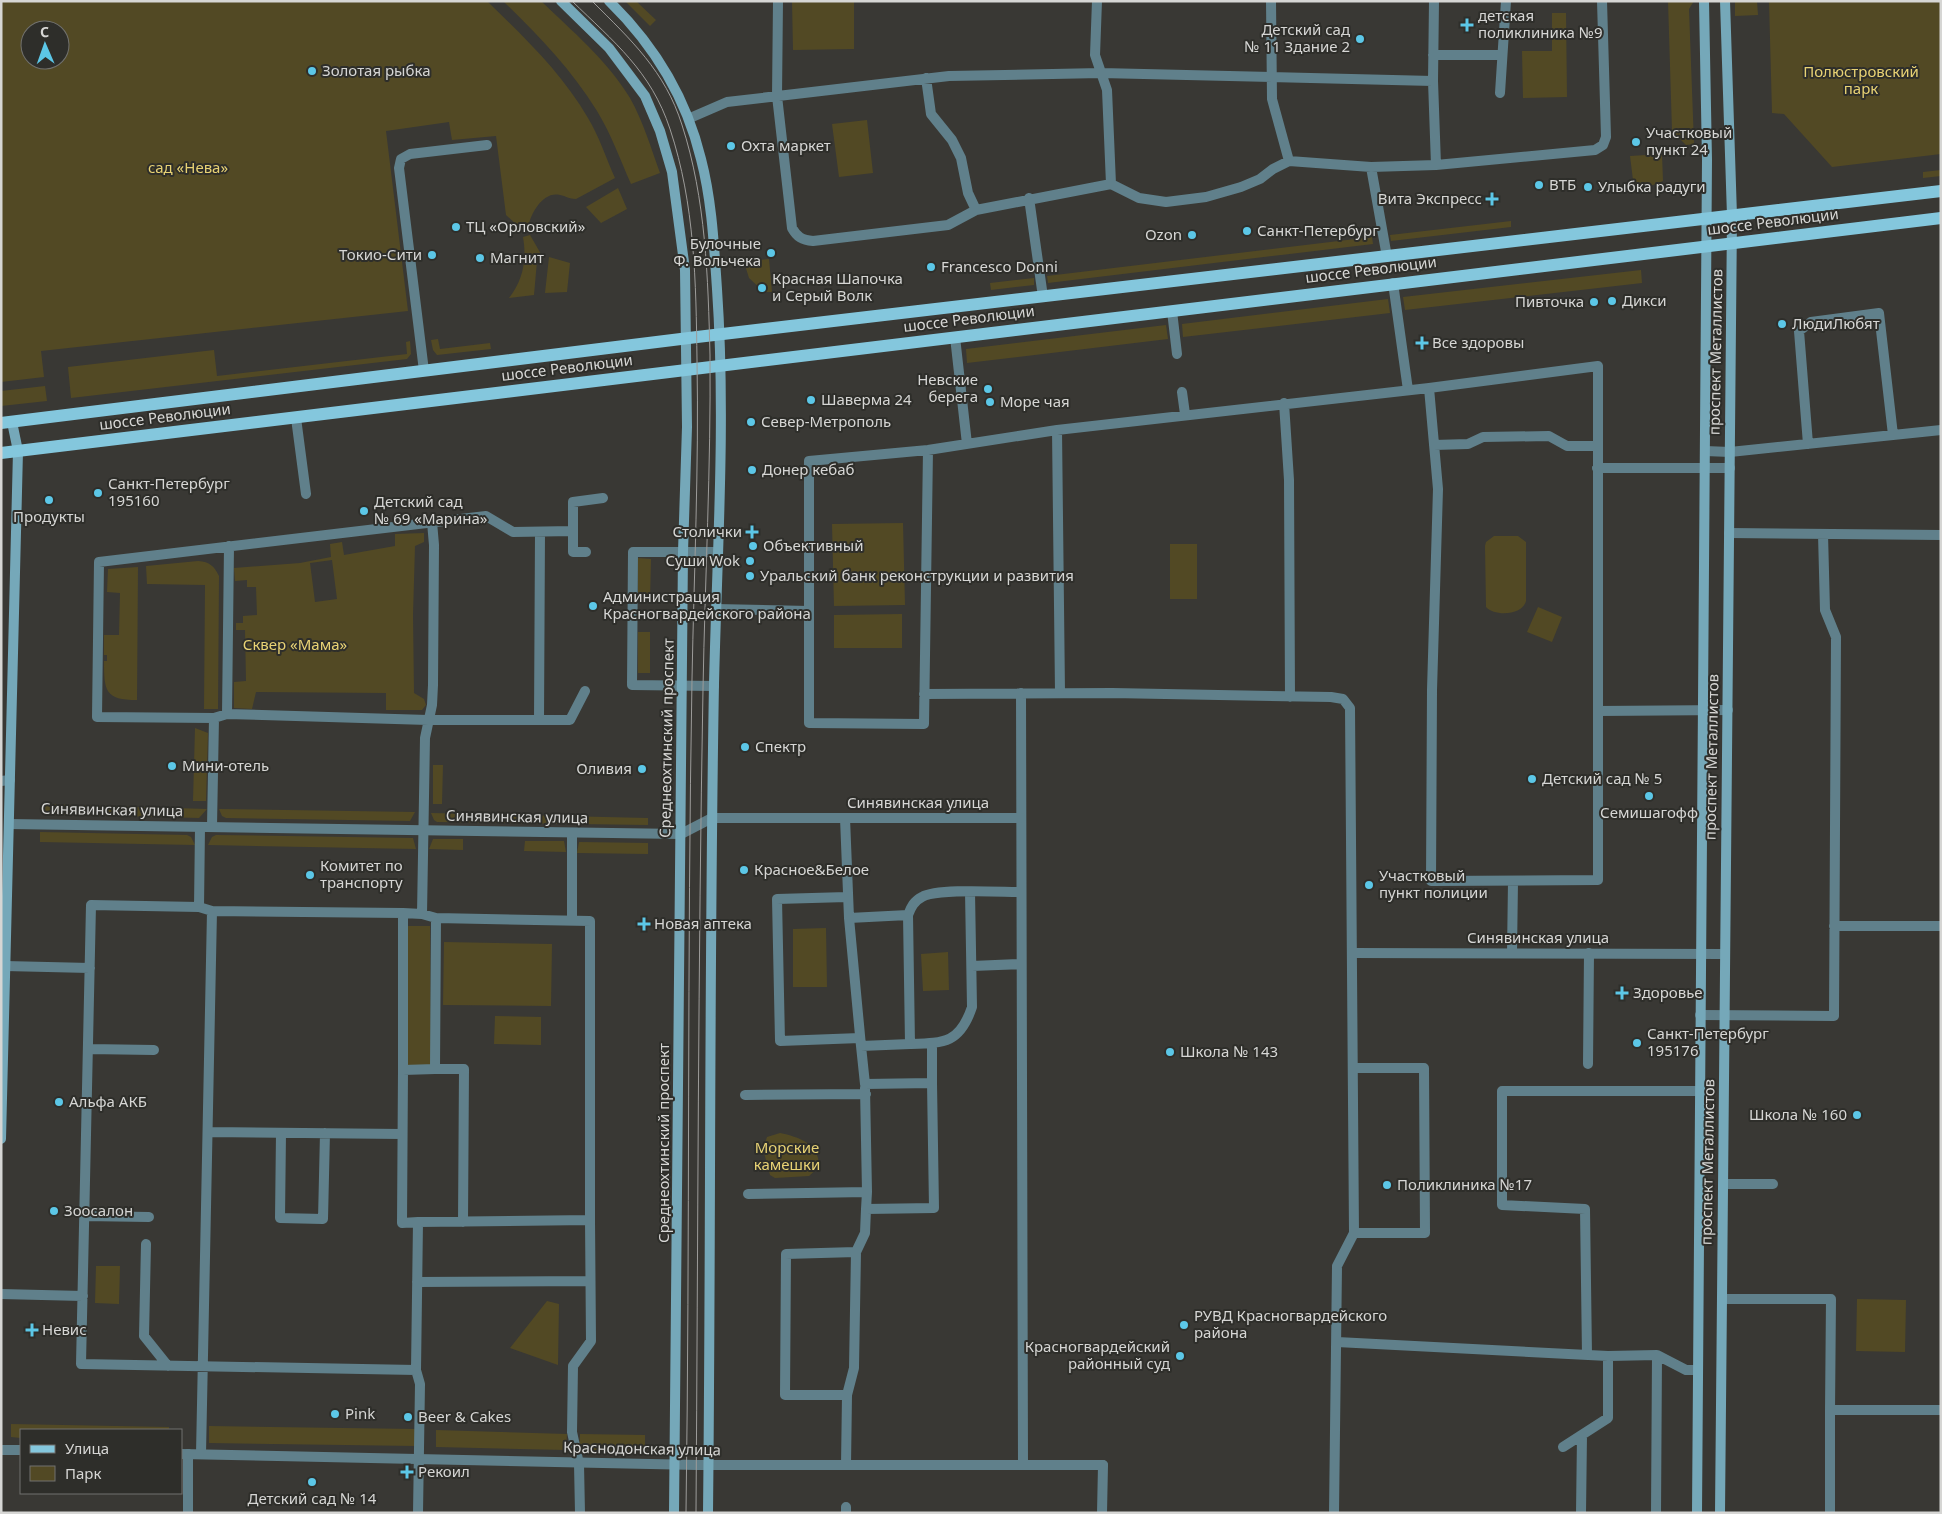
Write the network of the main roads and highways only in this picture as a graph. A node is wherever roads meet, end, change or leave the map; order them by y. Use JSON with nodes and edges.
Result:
{"nodes":[{"id":1,"x":1941,"y":191,"type":"edge"},
{"id":2,"x":1941,"y":218,"type":"edge"},
{"id":3,"x":7,"y":422,"type":"edge"},
{"id":4,"x":1,"y":453,"type":"edge"}],
"edges":[{"from":1,"to":3,"type":"main road","name":"шоссе Революции"},
{"from":2,"to":4,"type":"main road","name":"шоссе Революции"}]}
